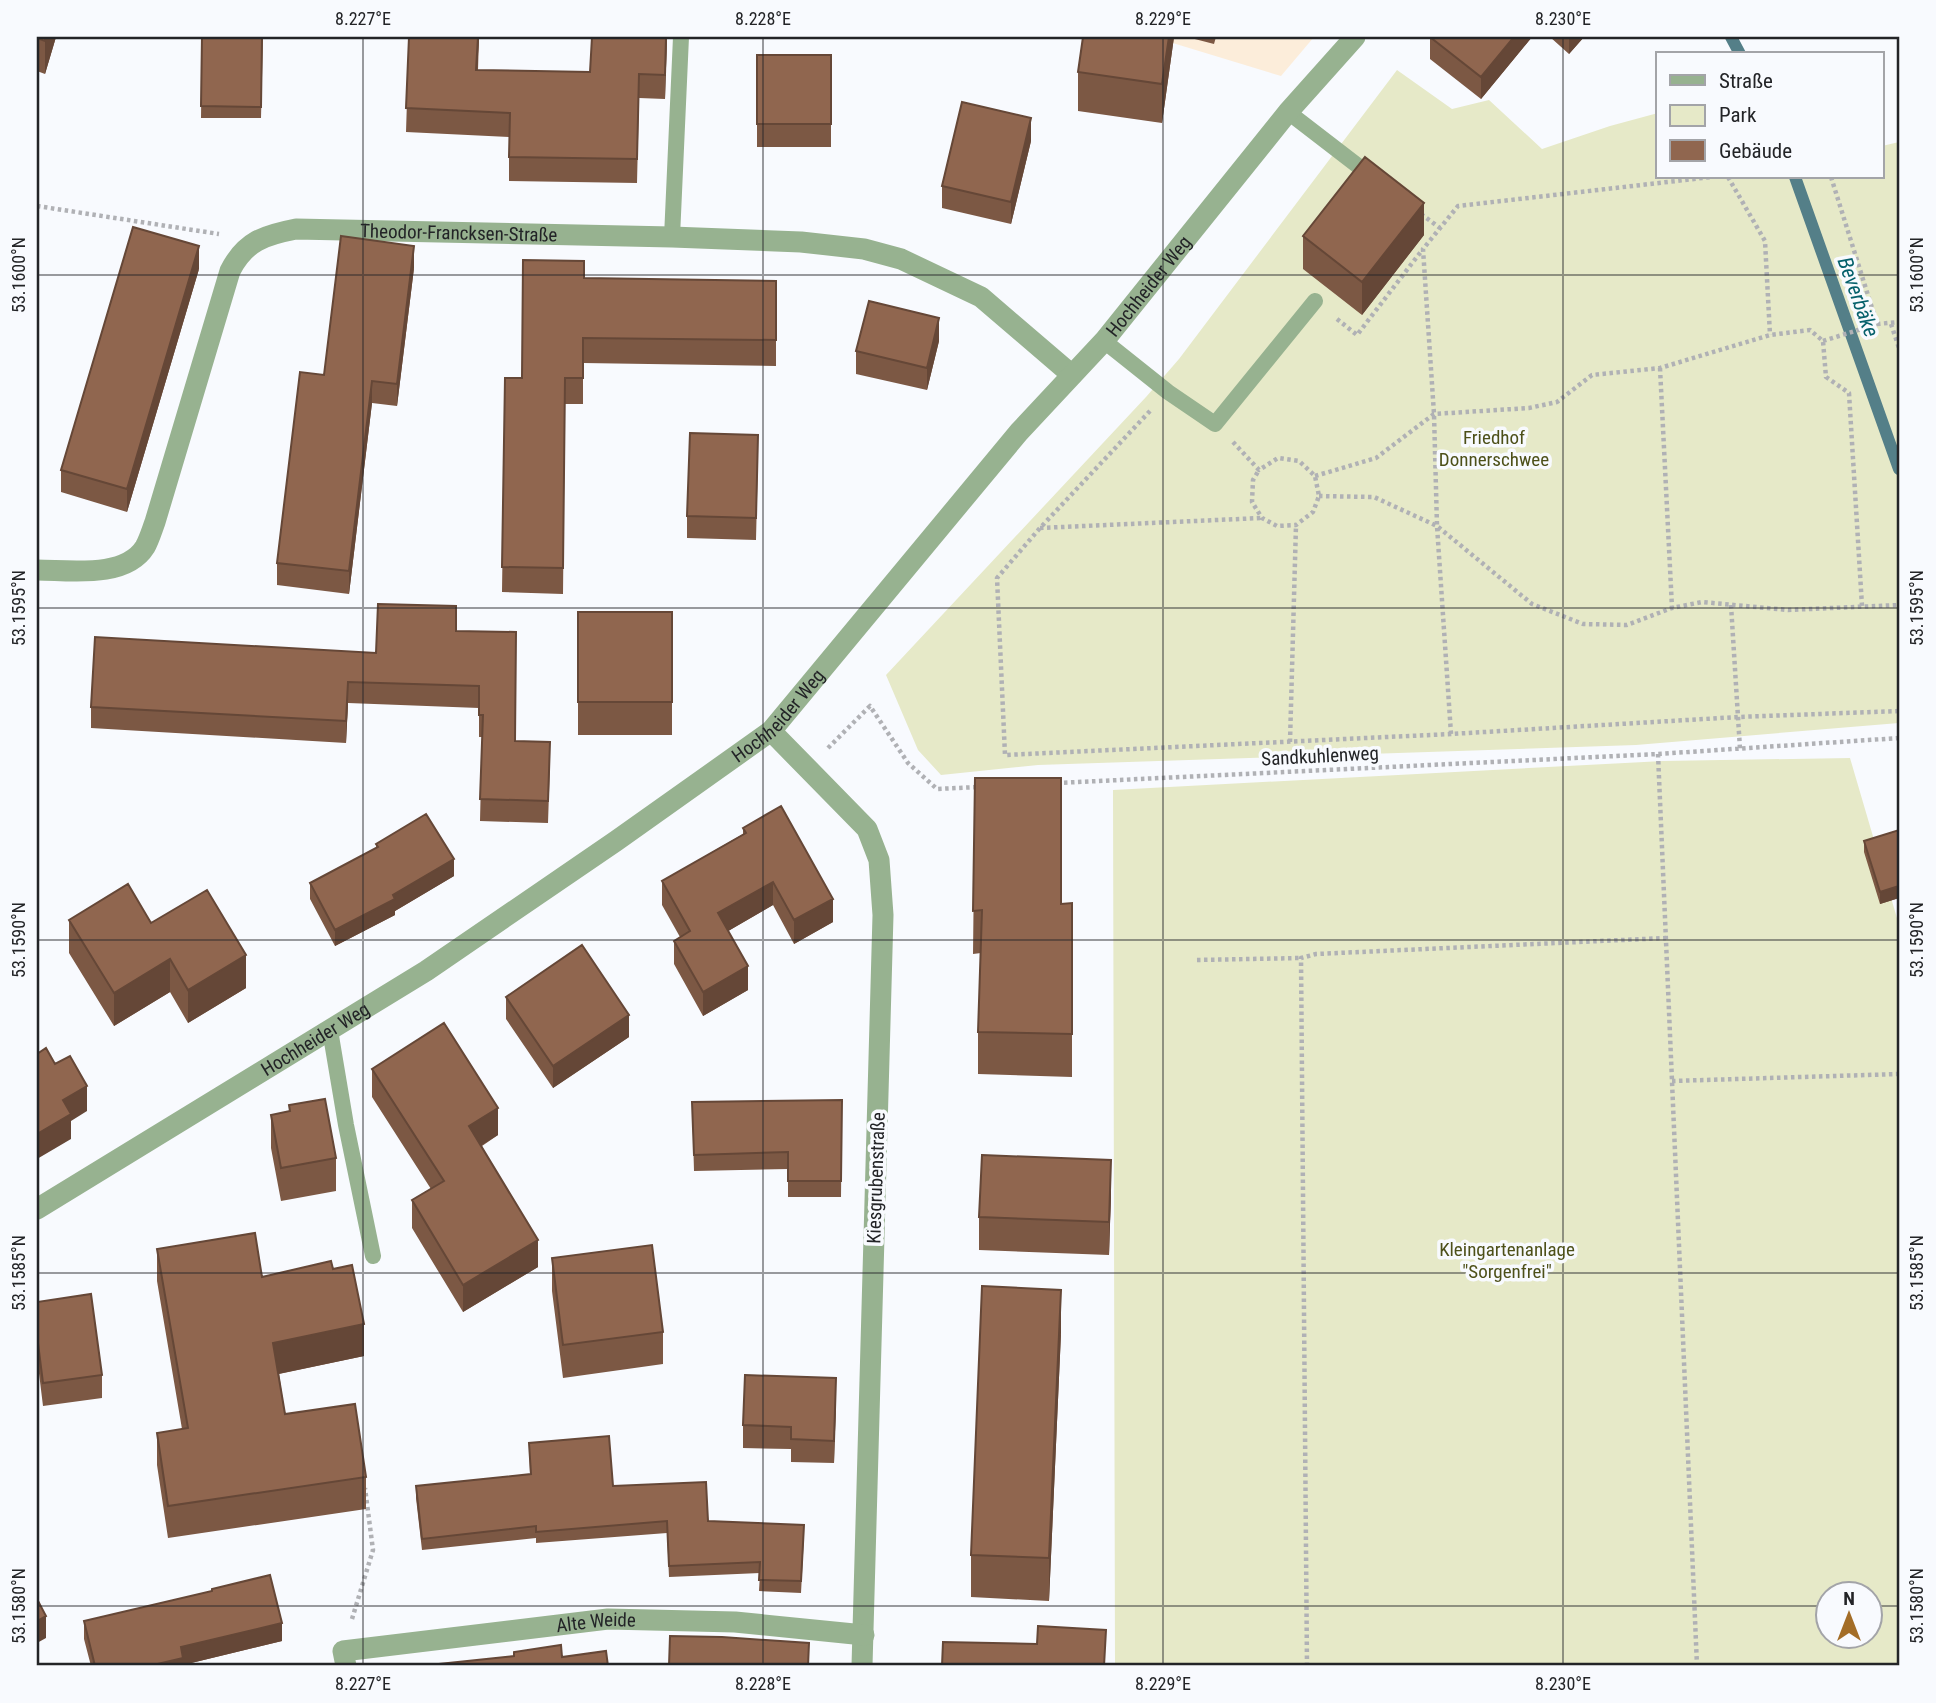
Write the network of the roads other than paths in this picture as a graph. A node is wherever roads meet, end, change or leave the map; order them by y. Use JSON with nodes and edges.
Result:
{"nodes":[{"id":1,"x":681,"y":37,"type":"edge"},
{"id":2,"x":1355,"y":37,"type":"edge"},
{"id":3,"x":1288,"y":112,"type":"junction"},
{"id":4,"x":1407,"y":204,"type":"edge"},
{"id":5,"x":672,"y":237,"type":"junction"},
{"id":6,"x":1315,"y":301,"type":"road end"},
{"id":7,"x":1104,"y":341,"type":"junction"},
{"id":8,"x":1072,"y":374,"type":"junction"},
{"id":9,"x":37,"y":570,"type":"edge"},
{"id":10,"x":771,"y":731,"type":"junction"},
{"id":11,"x":330,"y":1030,"type":"junction"},
{"id":12,"x":37,"y":1209,"type":"edge"},
{"id":13,"x":373,"y":1256,"type":"dead end"},
{"id":14,"x":864,"y":1635,"type":"junction"},
{"id":15,"x":344,"y":1659,"type":"edge"},
{"id":16,"x":862,"y":1666,"type":"edge"}],
"edges":[{"from":1,"to":5,"type":"lane"},
{"from":2,"to":3,"type":"street","name":"Hochheider Weg"},
{"from":3,"to":4,"type":"lane"},
{"from":3,"to":7,"type":"street","name":"Hochheider Weg"},
{"from":5,"to":8,"type":"street","name":"Theodor-Francksen-Straße"},
{"from":5,"to":9,"type":"street","name":"Theodor-Francksen-Straße"},
{"from":6,"to":7,"type":"lane"},
{"from":7,"to":8,"type":"street","name":"Hochheider Weg"},
{"from":8,"to":10,"type":"street","name":"Hochheider Weg"},
{"from":10,"to":11,"type":"street","name":"Hochheider Weg"},
{"from":10,"to":14,"type":"street","name":"Kiesgrubenstraße"},
{"from":11,"to":12,"type":"street","name":"Hochheider Weg"},
{"from":11,"to":13,"type":"lane"},
{"from":14,"to":15,"type":"street","name":"Alte Weide"},
{"from":14,"to":16,"type":"street","name":"Kiesgrubenstraße"}]}
